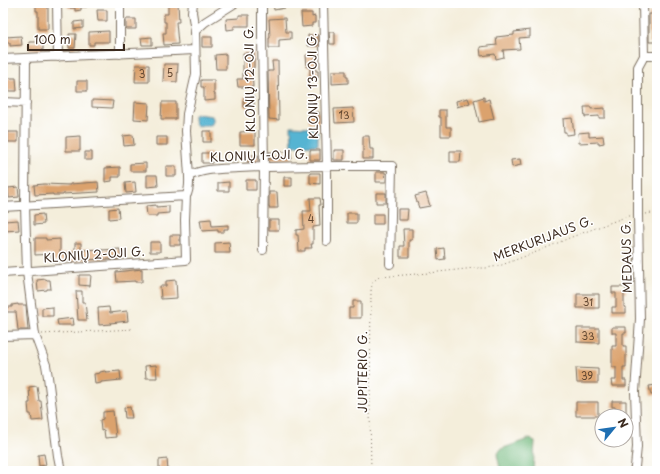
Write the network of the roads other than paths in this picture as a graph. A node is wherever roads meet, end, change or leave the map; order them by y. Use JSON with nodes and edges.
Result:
{"nodes":[{"id":1,"x":56,"y":3,"type":"edge"},
{"id":2,"x":120,"y":3,"type":"edge"},
{"id":3,"x":193,"y":3,"type":"edge"},
{"id":4,"x":235,"y":3,"type":"edge"},
{"id":5,"x":262,"y":3,"type":"edge"},
{"id":6,"x":323,"y":3,"type":"edge"},
{"id":7,"x":643,"y":3,"type":"edge"},
{"id":8,"x":195,"y":31,"type":"junction"},
{"id":9,"x":195,"y":50,"type":"junction"},
{"id":10,"x":120,"y":54,"type":"junction"},
{"id":11,"x":644,"y":56,"type":"junction"},
{"id":12,"x":657,"y":56,"type":"edge"},
{"id":13,"x":58,"y":57,"type":"junction"},
{"id":14,"x":26,"y":58,"type":"junction"},
{"id":15,"x":3,"y":59,"type":"edge"},
{"id":16,"x":3,"y":102,"type":"edge"},
{"id":17,"x":26,"y":103,"type":"junction"},
{"id":18,"x":264,"y":166,"type":"junction"},
{"id":19,"x":327,"y":166,"type":"junction"},
{"id":20,"x":189,"y":176,"type":"junction"},
{"id":21,"x":186,"y":196,"type":"junction"},
{"id":22,"x":25,"y":206,"type":"junction"},
{"id":23,"x":3,"y":207,"type":"edge"},
{"id":24,"x":327,"y":241,"type":"dead end"},
{"id":25,"x":263,"y":250,"type":"dead end"},
{"id":26,"x":390,"y":264,"type":"dead end"},
{"id":27,"x":28,"y":272,"type":"junction"},
{"id":28,"x":3,"y":273,"type":"edge"},
{"id":29,"x":35,"y":335,"type":"junction"},
{"id":30,"x":3,"y":336,"type":"edge"},
{"id":31,"x":61,"y":471,"type":"edge"},
{"id":32,"x":634,"y":471,"type":"edge"}],
"edges":[{"from":1,"to":13,"type":"street"},
{"from":2,"to":10,"type":"street"},
{"from":3,"to":8,"type":"street"},
{"from":4,"to":8,"type":"street"},
{"from":5,"to":18,"type":"street","name":"KLONIŲ 12-OJI G."},
{"from":6,"to":19,"type":"street","name":"KLONIŲ 13-OJI G."},
{"from":7,"to":11,"type":"street","name":"MEDAUS G."},
{"from":8,"to":9,"type":"street"},
{"from":9,"to":10,"type":"street"},
{"from":9,"to":20,"type":"street"},
{"from":10,"to":13,"type":"street"},
{"from":11,"to":12,"type":"street"},
{"from":11,"to":32,"type":"street","name":"MEDAUS G."},
{"from":13,"to":14,"type":"street"},
{"from":14,"to":15,"type":"street"},
{"from":14,"to":17,"type":"street"},
{"from":16,"to":17,"type":"street"},
{"from":17,"to":22,"type":"street"},
{"from":18,"to":19,"type":"street","name":"KLONIŲ 1-OJI G."},
{"from":18,"to":20,"type":"street","name":"KLONIŲ 1-OJI G."},
{"from":18,"to":25,"type":"street","name":"KLONIŲ 12-OJI G."},
{"from":19,"to":24,"type":"street","name":"KLONIŲ 13-OJI G."},
{"from":19,"to":26,"type":"street","name":"KLONIŲ 1-OJI G."},
{"from":20,"to":21,"type":"street"},
{"from":21,"to":22,"type":"street"},
{"from":21,"to":27,"type":"street","name":"KLONIŲ 2-OJI G."},
{"from":22,"to":23,"type":"street"},
{"from":22,"to":27,"type":"street"},
{"from":27,"to":28,"type":"street","name":"KLONIŲ 2-OJI G."},
{"from":27,"to":29,"type":"street"},
{"from":29,"to":30,"type":"street"},
{"from":29,"to":31,"type":"street"}]}
